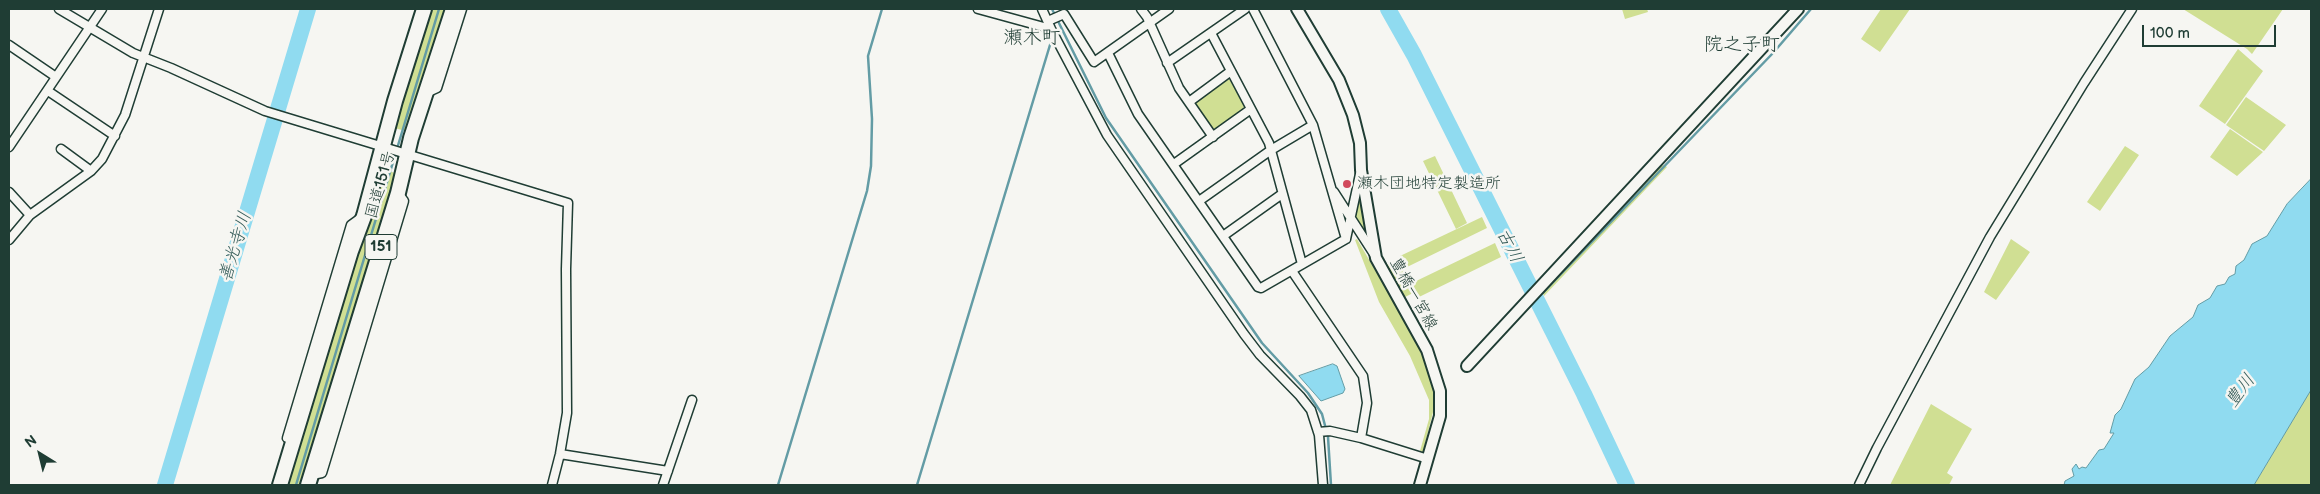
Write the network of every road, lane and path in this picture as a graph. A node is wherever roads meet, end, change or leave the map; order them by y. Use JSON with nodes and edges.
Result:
{"nodes":[{"id":1,"x":59,"y":9,"type":"edge"},
{"id":2,"x":102,"y":9,"type":"edge"},
{"id":3,"x":159,"y":9,"type":"edge"},
{"id":4,"x":417,"y":9,"type":"edge"},
{"id":5,"x":424,"y":9,"type":"edge"},
{"id":6,"x":453,"y":9,"type":"edge"},
{"id":7,"x":462,"y":9,"type":"edge"},
{"id":8,"x":978,"y":9,"type":"edge"},
{"id":9,"x":1042,"y":9,"type":"edge"},
{"id":10,"x":1141,"y":9,"type":"edge"},
{"id":11,"x":1169,"y":9,"type":"edge"},
{"id":12,"x":1245,"y":9,"type":"edge"},
{"id":13,"x":1253,"y":9,"type":"edge"},
{"id":14,"x":1297,"y":9,"type":"edge"},
{"id":15,"x":1798,"y":9,"type":"edge"},
{"id":16,"x":2132,"y":9,"type":"edge"},
{"id":17,"x":1149,"y":23,"type":"junction"},
{"id":18,"x":1053,"y":25,"type":"junction"},
{"id":19,"x":90,"y":28,"type":"junction"},
{"id":20,"x":1211,"y":33,"type":"junction"},
{"id":21,"x":9,"y":45,"type":"edge"},
{"id":22,"x":1108,"y":53,"type":"junction"},
{"id":23,"x":143,"y":58,"type":"junction"},
{"id":24,"x":1167,"y":63,"type":"junction"},
{"id":25,"x":1231,"y":71,"type":"junction"},
{"id":26,"x":56,"y":78,"type":"junction"},
{"id":27,"x":48,"y":91,"type":"junction"},
{"id":28,"x":425,"y":94,"type":"junction"},
{"id":29,"x":394,"y":101,"type":"junction"},
{"id":30,"x":1188,"y":102,"type":"junction"},
{"id":31,"x":1251,"y":110,"type":"junction"},
{"id":32,"x":1313,"y":125,"type":"junction"},
{"id":33,"x":115,"y":136,"type":"junction"},
{"id":34,"x":1213,"y":137,"type":"junction"},
{"id":35,"x":9,"y":147,"type":"edge"},
{"id":36,"x":384,"y":147,"type":"junction"},
{"id":37,"x":61,"y":150,"type":"dead end"},
{"id":38,"x":1271,"y":150,"type":"junction"},
{"id":39,"x":408,"y":154,"type":"junction"},
{"id":40,"x":1174,"y":164,"type":"junction"},
{"id":41,"x":1361,"y":170,"type":"junction"},
{"id":42,"x":91,"y":171,"type":"junction"},
{"id":43,"x":1330,"y":187,"type":"junction"},
{"id":44,"x":9,"y":192,"type":"edge"},
{"id":45,"x":1282,"y":194,"type":"junction"},
{"id":46,"x":1199,"y":201,"type":"junction"},
{"id":47,"x":30,"y":215,"type":"junction"},
{"id":48,"x":364,"y":216,"type":"junction"},
{"id":49,"x":1351,"y":217,"type":"junction"},
{"id":50,"x":1223,"y":236,"type":"junction"},
{"id":51,"x":1346,"y":239,"type":"junction"},
{"id":52,"x":9,"y":240,"type":"edge"},
{"id":53,"x":1376,"y":258,"type":"junction"},
{"id":54,"x":1302,"y":264,"type":"junction"},
{"id":55,"x":1292,"y":271,"type":"junction"},
{"id":56,"x":1467,"y":366,"type":"dead end"},
{"id":57,"x":692,"y":400,"type":"dead end"},
{"id":58,"x":1323,"y":431,"type":"junction"},
{"id":59,"x":1361,"y":438,"type":"junction"},
{"id":60,"x":560,"y":454,"type":"junction"},
{"id":61,"x":1428,"y":458,"type":"junction"},
{"id":62,"x":668,"y":471,"type":"junction"},
{"id":63,"x":310,"y":480,"type":"edge"},
{"id":64,"x":273,"y":485,"type":"edge"},
{"id":65,"x":280,"y":485,"type":"edge"},
{"id":66,"x":552,"y":485,"type":"edge"},
{"id":67,"x":663,"y":485,"type":"edge"},
{"id":68,"x":1323,"y":485,"type":"edge"},
{"id":69,"x":1420,"y":485,"type":"edge"},
{"id":70,"x":1860,"y":485,"type":"edge"}],
"edges":[{"from":1,"to":19,"type":"street"},
{"from":2,"to":19,"type":"street"},
{"from":3,"to":23,"type":"street"},
{"from":4,"to":29,"type":"street"},
{"from":5,"to":29,"type":"highway","name":"国道151号","number":"151"},
{"from":6,"to":28,"type":"highway","name":"国道151号","number":"151"},
{"from":7,"to":28,"type":"street"},
{"from":8,"to":18,"type":"street"},
{"from":9,"to":18,"type":"street"},
{"from":10,"to":17,"type":"street"},
{"from":11,"to":17,"type":"street"},
{"from":12,"to":20,"type":"street"},
{"from":13,"to":32,"type":"street"},
{"from":14,"to":41,"type":"main road","name":"豊橋一宮線"},
{"from":15,"to":56,"type":"main road"},
{"from":16,"to":70,"type":"street"},
{"from":17,"to":22,"type":"street"},
{"from":17,"to":24,"type":"street"},
{"from":18,"to":22,"type":"street"},
{"from":18,"to":58,"type":"street"},
{"from":19,"to":23,"type":"street"},
{"from":19,"to":26,"type":"street"},
{"from":20,"to":24,"type":"street"},
{"from":20,"to":25,"type":"street"},
{"from":21,"to":26,"type":"street"},
{"from":22,"to":40,"type":"street"},
{"from":23,"to":33,"type":"street"},
{"from":23,"to":36,"type":"street"},
{"from":24,"to":30,"type":"street"},
{"from":25,"to":30,"type":"street"},
{"from":25,"to":31,"type":"street"},
{"from":26,"to":27,"type":"street"},
{"from":27,"to":33,"type":"street"},
{"from":27,"to":35,"type":"street"},
{"from":28,"to":39,"type":"highway","name":"国道151号","number":"151"},
{"from":29,"to":36,"type":"highway","name":"国道151号","number":"151"},
{"from":30,"to":34,"type":"street"},
{"from":31,"to":34,"type":"street"},
{"from":31,"to":38,"type":"street"},
{"from":32,"to":38,"type":"street"},
{"from":32,"to":43,"type":"street"},
{"from":33,"to":42,"type":"street"},
{"from":34,"to":40,"type":"street"},
{"from":36,"to":39,"type":"street"},
{"from":36,"to":48,"type":"highway","name":"国道151号","number":"151"},
{"from":37,"to":42,"type":"street"},
{"from":38,"to":45,"type":"street"},
{"from":38,"to":46,"type":"street"},
{"from":39,"to":60,"type":"street"},
{"from":39,"to":63,"type":"highway","name":"国道151号","number":"151"},
{"from":40,"to":46,"type":"street"},
{"from":41,"to":49,"type":"street"},
{"from":41,"to":53,"type":"main road","name":"豊橋一宮線"},
{"from":42,"to":47,"type":"street"},
{"from":43,"to":49,"type":"street"},
{"from":43,"to":51,"type":"street"},
{"from":44,"to":47,"type":"street"},
{"from":45,"to":50,"type":"street"},
{"from":45,"to":54,"type":"street"},
{"from":46,"to":50,"type":"street"},
{"from":47,"to":52,"type":"street"},
{"from":48,"to":64,"type":"street"},
{"from":48,"to":65,"type":"highway","name":"国道151号","number":"151"},
{"from":49,"to":51,"type":"street"},
{"from":49,"to":53,"type":"street"},
{"from":50,"to":55,"type":"street"},
{"from":51,"to":54,"type":"street"},
{"from":53,"to":61,"type":"main road","name":"豊橋一宮線"},
{"from":54,"to":55,"type":"street"},
{"from":55,"to":59,"type":"street"},
{"from":57,"to":62,"type":"street"},
{"from":58,"to":59,"type":"street"},
{"from":58,"to":68,"type":"street"},
{"from":59,"to":61,"type":"street"},
{"from":60,"to":62,"type":"street"},
{"from":60,"to":66,"type":"street"},
{"from":61,"to":69,"type":"main road","name":"豊橋一宮線"},
{"from":62,"to":67,"type":"street"}]}
